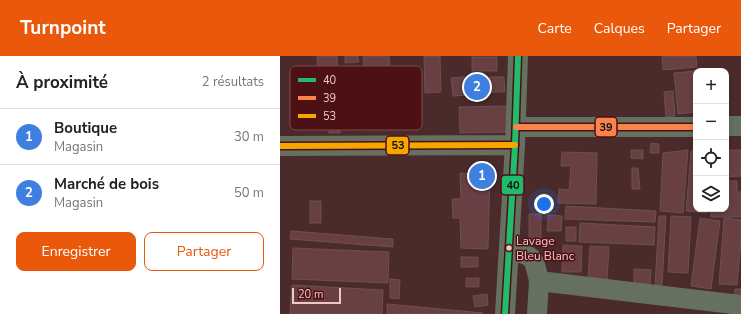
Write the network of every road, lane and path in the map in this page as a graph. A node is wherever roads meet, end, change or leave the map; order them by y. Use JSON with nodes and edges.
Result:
{"nodes":[{"id":1,"x":518,"y":56,"type":"edge"},
{"id":2,"x":729,"y":126,"type":"edge"},
{"id":3,"x":741,"y":126,"type":"edge"},
{"id":4,"x":693,"y":127,"type":"edge"},
{"id":5,"x":516,"y":136,"type":"junction"},
{"id":6,"x":280,"y":146,"type":"edge"},
{"id":7,"x":509,"y":250,"type":"junction"},
{"id":8,"x":538,"y":281,"type":"junction"},
{"id":9,"x":741,"y":305,"type":"edge"},
{"id":10,"x":505,"y":314,"type":"edge"},
{"id":11,"x":537,"y":314,"type":"edge"}],
"edges":[{"from":1,"to":5,"type":"street"},
{"from":2,"to":3,"type":"street"},
{"from":4,"to":5,"type":"street"},
{"from":5,"to":6,"type":"street"},
{"from":5,"to":7,"type":"street"},
{"from":7,"to":8,"type":"street"},
{"from":7,"to":10,"type":"street"},
{"from":8,"to":9,"type":"street"},
{"from":8,"to":11,"type":"street"}]}
